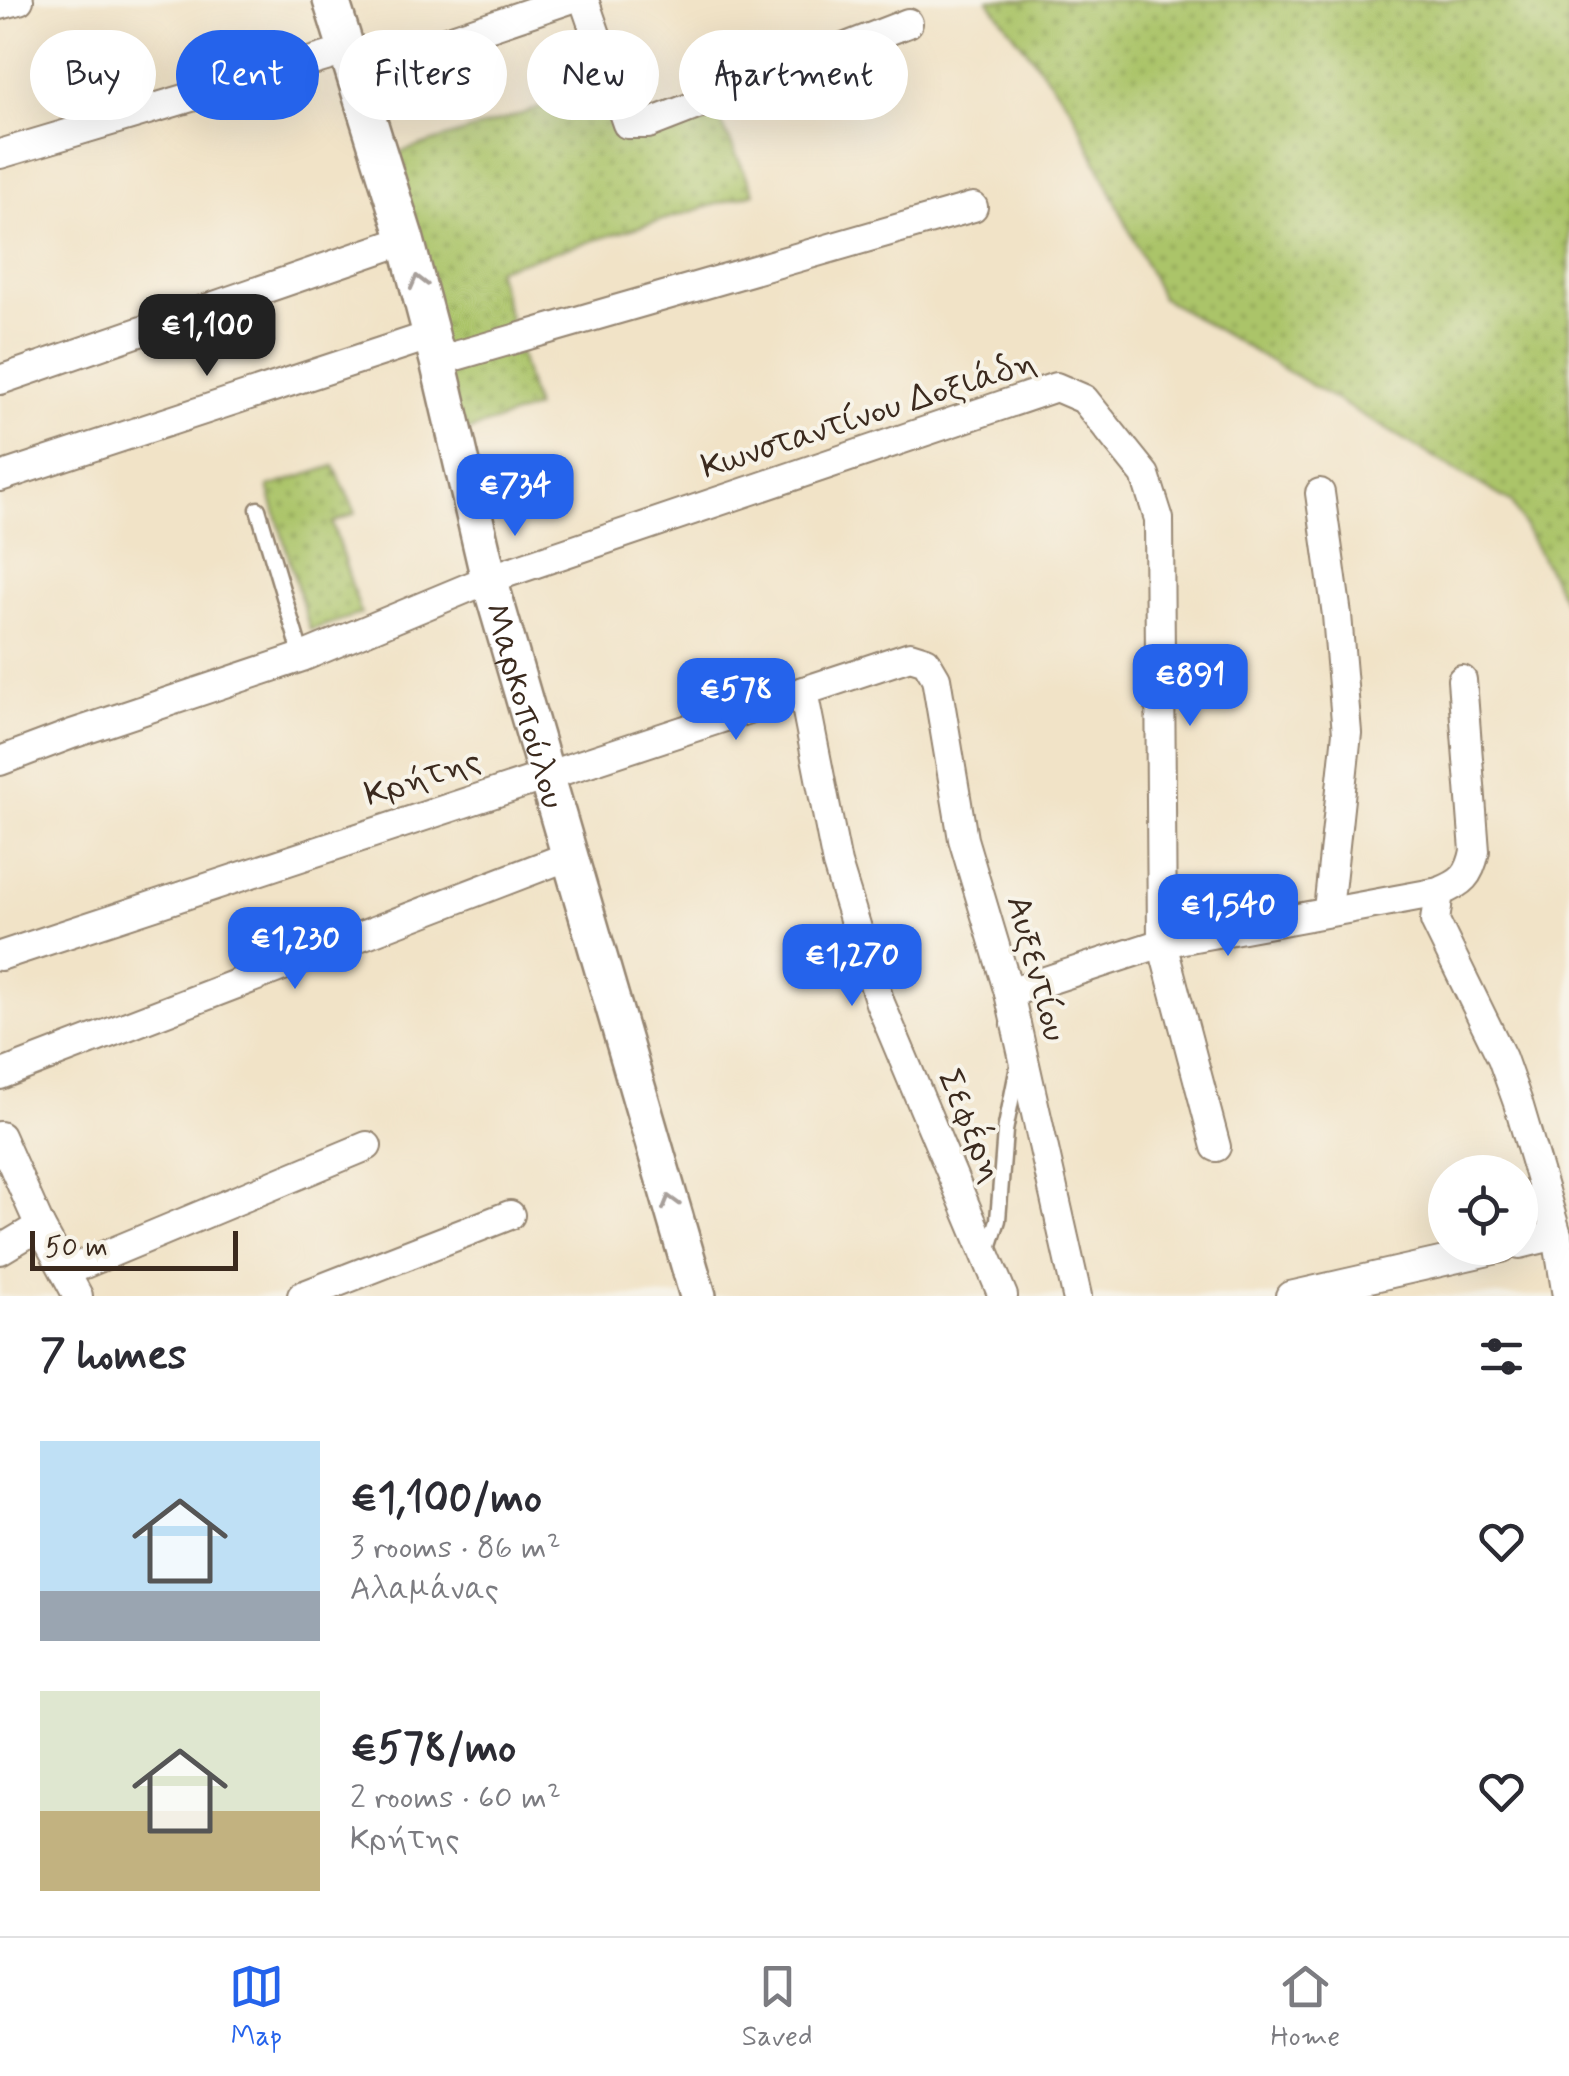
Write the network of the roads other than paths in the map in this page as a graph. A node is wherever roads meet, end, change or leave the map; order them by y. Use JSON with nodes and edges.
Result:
{"nodes":[{"id":1,"x":19,"y":0,"type":"edge"},
{"id":2,"x":331,"y":0,"type":"edge"},
{"id":3,"x":567,"y":0,"type":"edge"},
{"id":4,"x":584,"y":0,"type":"edge"},
{"id":5,"x":0,"y":5,"type":"edge"},
{"id":6,"x":908,"y":23,"type":"dead end"},
{"id":7,"x":340,"y":30,"type":"edge"},
{"id":8,"x":462,"y":30,"type":"edge"},
{"id":9,"x":339,"y":65,"type":"edge"},
{"id":10,"x":368,"y":120,"type":"edge"},
{"id":11,"x":0,"y":154,"type":"edge"},
{"id":12,"x":973,"y":207,"type":"dead end"},
{"id":13,"x":406,"y":240,"type":"junction"},
{"id":14,"x":435,"y":348,"type":"junction"},
{"id":15,"x":0,"y":380,"type":"edge"},
{"id":16,"x":0,"y":477,"type":"edge"},
{"id":17,"x":1320,"y":493,"type":"dead end"},
{"id":18,"x":258,"y":509,"type":"dead end"},
{"id":19,"x":489,"y":578,"type":"junction"},
{"id":20,"x":302,"y":657,"type":"junction"},
{"id":21,"x":926,"y":661,"type":"joint"},
{"id":22,"x":1462,"y":680,"type":"dead end"},
{"id":23,"x":803,"y":691,"type":"junction"},
{"id":24,"x":0,"y":762,"type":"edge"},
{"id":25,"x":547,"y":774,"type":"junction"},
{"id":26,"x":569,"y":856,"type":"junction"},
{"id":27,"x":1439,"y":892,"type":"junction"},
{"id":28,"x":1328,"y":910,"type":"junction"},
{"id":29,"x":1162,"y":943,"type":"junction"},
{"id":30,"x":0,"y":956,"type":"edge"},
{"id":31,"x":1009,"y":993,"type":"junction"},
{"id":32,"x":1021,"y":1048,"type":"junction"},
{"id":33,"x":0,"y":1074,"type":"edge"},
{"id":34,"x":0,"y":1136,"type":"edge"},
{"id":35,"x":367,"y":1146,"type":"dead end"},
{"id":36,"x":1216,"y":1147,"type":"dead end"},
{"id":37,"x":510,"y":1215,"type":"dead end"},
{"id":38,"x":40,"y":1226,"type":"junction"},
{"id":39,"x":1557,"y":1235,"type":"junction"},
{"id":40,"x":1538,"y":1240,"type":"edge"},
{"id":41,"x":0,"y":1250,"type":"edge"},
{"id":42,"x":987,"y":1256,"type":"junction"},
{"id":43,"x":1428,"y":1265,"type":"edge"},
{"id":44,"x":71,"y":1284,"type":"edge"},
{"id":45,"x":302,"y":1296,"type":"edge"},
{"id":46,"x":698,"y":1296,"type":"edge"},
{"id":47,"x":1003,"y":1296,"type":"edge"},
{"id":48,"x":1077,"y":1296,"type":"edge"},
{"id":49,"x":1290,"y":1296,"type":"edge"},
{"id":50,"x":1567,"y":1296,"type":"edge"}],
"edges":[{"from":1,"to":5,"type":"street"},
{"from":2,"to":7,"type":"street","name":"Μαρκοπούλου"},
{"from":3,"to":8,"type":"street"},
{"from":4,"to":6,"type":"street"},
{"from":9,"to":11,"type":"street"},
{"from":10,"to":13,"type":"street","name":"Μαρκοπούλου"},
{"from":12,"to":14,"type":"street"},
{"from":14,"to":13,"type":"street","name":"Μαρκοπούλου","one_way":true},
{"from":13,"to":15,"type":"street"},
{"from":14,"to":16,"type":"street"},
{"from":14,"to":19,"type":"street","name":"Μαρκοπούλου"},
{"from":17,"to":28,"type":"street"},
{"from":18,"to":20,"type":"lane"},
{"from":19,"to":20,"type":"street","name":"Κωνσταντίνου Δοξιάδη"},
{"from":19,"to":25,"type":"street","name":"Μαρκοπούλου"},
{"from":19,"to":29,"type":"street","name":"Κωνσταντίνου Δοξιάδη"},
{"from":20,"to":24,"type":"street","name":"Κωνσταντίνου Δοξιάδη"},
{"from":21,"to":23,"type":"street","name":"Κρήτης"},
{"from":21,"to":31,"type":"street","name":"Αυξεντίου"},
{"from":22,"to":27,"type":"street"},
{"from":23,"to":25,"type":"street","name":"Κρήτης"},
{"from":23,"to":42,"type":"street","name":"Σεφέρη"},
{"from":25,"to":26,"type":"street","name":"Μαρκοπούλου"},
{"from":25,"to":30,"type":"street","name":"Κρήτης"},
{"from":26,"to":33,"type":"street"},
{"from":46,"to":26,"type":"street","name":"Μαρκοπούλου","one_way":true},
{"from":27,"to":28,"type":"street"},
{"from":27,"to":39,"type":"street"},
{"from":28,"to":29,"type":"street"},
{"from":29,"to":31,"type":"street"},
{"from":29,"to":36,"type":"street","name":"Κωνσταντίνου Δοξιάδη"},
{"from":31,"to":32,"type":"street","name":"Αυξεντίου"},
{"from":32,"to":42,"type":"lane"},
{"from":32,"to":48,"type":"street","name":"Αυξεντίου"},
{"from":34,"to":38,"type":"street"},
{"from":35,"to":44,"type":"street"},
{"from":37,"to":45,"type":"street"},
{"from":38,"to":41,"type":"street"},
{"from":38,"to":44,"type":"street"},
{"from":39,"to":40,"type":"street"},
{"from":39,"to":50,"type":"street"},
{"from":42,"to":47,"type":"street","name":"Σεφέρη"},
{"from":43,"to":49,"type":"street"}]}
